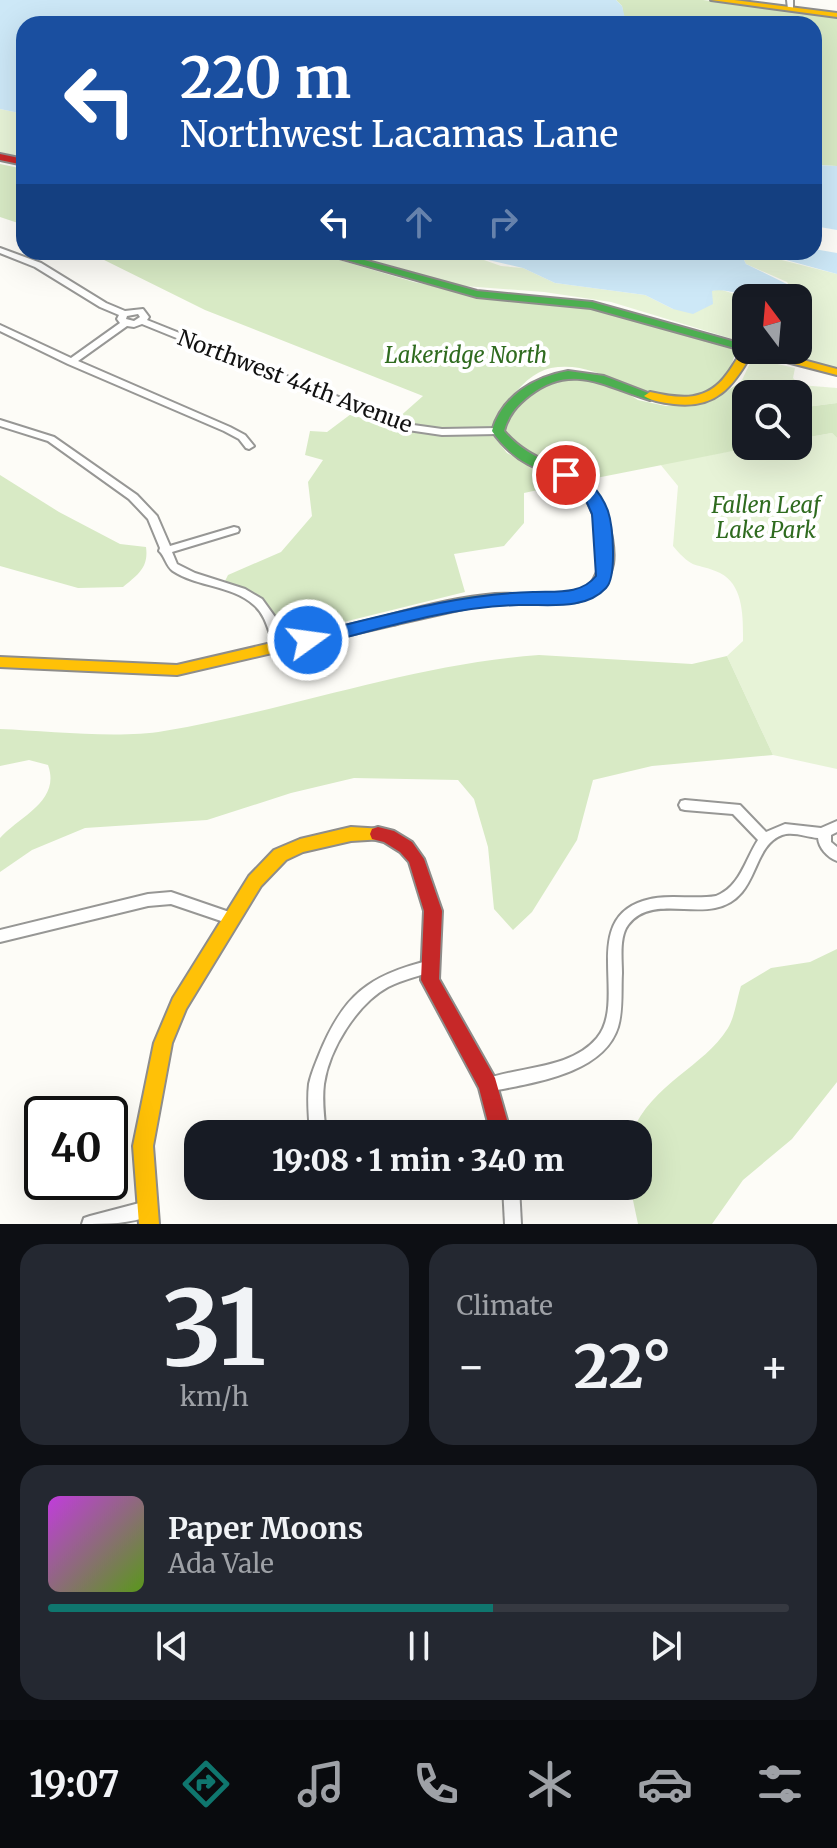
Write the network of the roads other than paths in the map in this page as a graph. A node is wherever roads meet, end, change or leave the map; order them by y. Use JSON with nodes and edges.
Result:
{"nodes":[{"id":1,"x":715,"y":0,"type":"edge"},
{"id":2,"x":791,"y":5,"type":"edge"},
{"id":3,"x":837,"y":15,"type":"edge"},
{"id":4,"x":25,"y":260,"type":"edge"},
{"id":5,"x":352,"y":260,"type":"edge"},
{"id":6,"x":124,"y":318,"type":"junction"},
{"id":7,"x":0,"y":328,"type":"edge"},
{"id":8,"x":732,"y":344,"type":"edge"},
{"id":9,"x":71,"y":362,"type":"junction"},
{"id":10,"x":740,"y":364,"type":"edge"},
{"id":11,"x":806,"y":364,"type":"edge"},
{"id":12,"x":837,"y":372,"type":"edge"},
{"id":13,"x":0,"y":423,"type":"edge"},
{"id":14,"x":498,"y":431,"type":"junction"},
{"id":15,"x":249,"y":446,"type":"dead end"},
{"id":16,"x":234,"y":530,"type":"dead end"},
{"id":17,"x":164,"y":551,"type":"junction"},
{"id":18,"x":280,"y":647,"type":"junction"},
{"id":19,"x":0,"y":662,"type":"edge"},
{"id":20,"x":685,"y":805,"type":"dead end"},
{"id":21,"x":830,"y":830,"type":"edge"},
{"id":22,"x":766,"y":840,"type":"junction"},
{"id":23,"x":837,"y":855,"type":"edge"},
{"id":24,"x":230,"y":918,"type":"junction"},
{"id":25,"x":0,"y":936,"type":"edge"},
{"id":26,"x":431,"y":966,"type":"junction"},
{"id":27,"x":488,"y":1085,"type":"junction"},
{"id":28,"x":318,"y":1120,"type":"edge"},
{"id":29,"x":497,"y":1120,"type":"edge"},
{"id":30,"x":512,"y":1200,"type":"edge"},
{"id":31,"x":148,"y":1216,"type":"edge"},
{"id":32,"x":90,"y":1224,"type":"edge"},
{"id":33,"x":513,"y":1224,"type":"edge"}],
"edges":[{"from":1,"to":2,"type":"street"},
{"from":2,"to":3,"type":"street"},
{"from":4,"to":6,"type":"street","name":"Northwest 44th Avenue"},
{"from":5,"to":8,"type":"street"},
{"from":6,"to":9,"type":"street"},
{"from":6,"to":14,"type":"street","name":"Northwest 44th Avenue"},
{"from":7,"to":9,"type":"street"},
{"from":9,"to":15,"type":"street"},
{"from":10,"to":14,"type":"street"},
{"from":11,"to":12,"type":"street"},
{"from":13,"to":17,"type":"street"},
{"from":14,"to":18,"type":"street"},
{"from":16,"to":17,"type":"street"},
{"from":17,"to":18,"type":"street"},
{"from":18,"to":19,"type":"street"},
{"from":20,"to":22,"type":"street"},
{"from":21,"to":22,"type":"street"},
{"from":21,"to":23,"type":"street"},
{"from":22,"to":27,"type":"street"},
{"from":24,"to":25,"type":"street"},
{"from":24,"to":26,"type":"street"},
{"from":24,"to":31,"type":"street"},
{"from":26,"to":27,"type":"street"},
{"from":26,"to":28,"type":"street"},
{"from":27,"to":29,"type":"street"},
{"from":30,"to":33,"type":"street"},
{"from":31,"to":32,"type":"street"}]}
